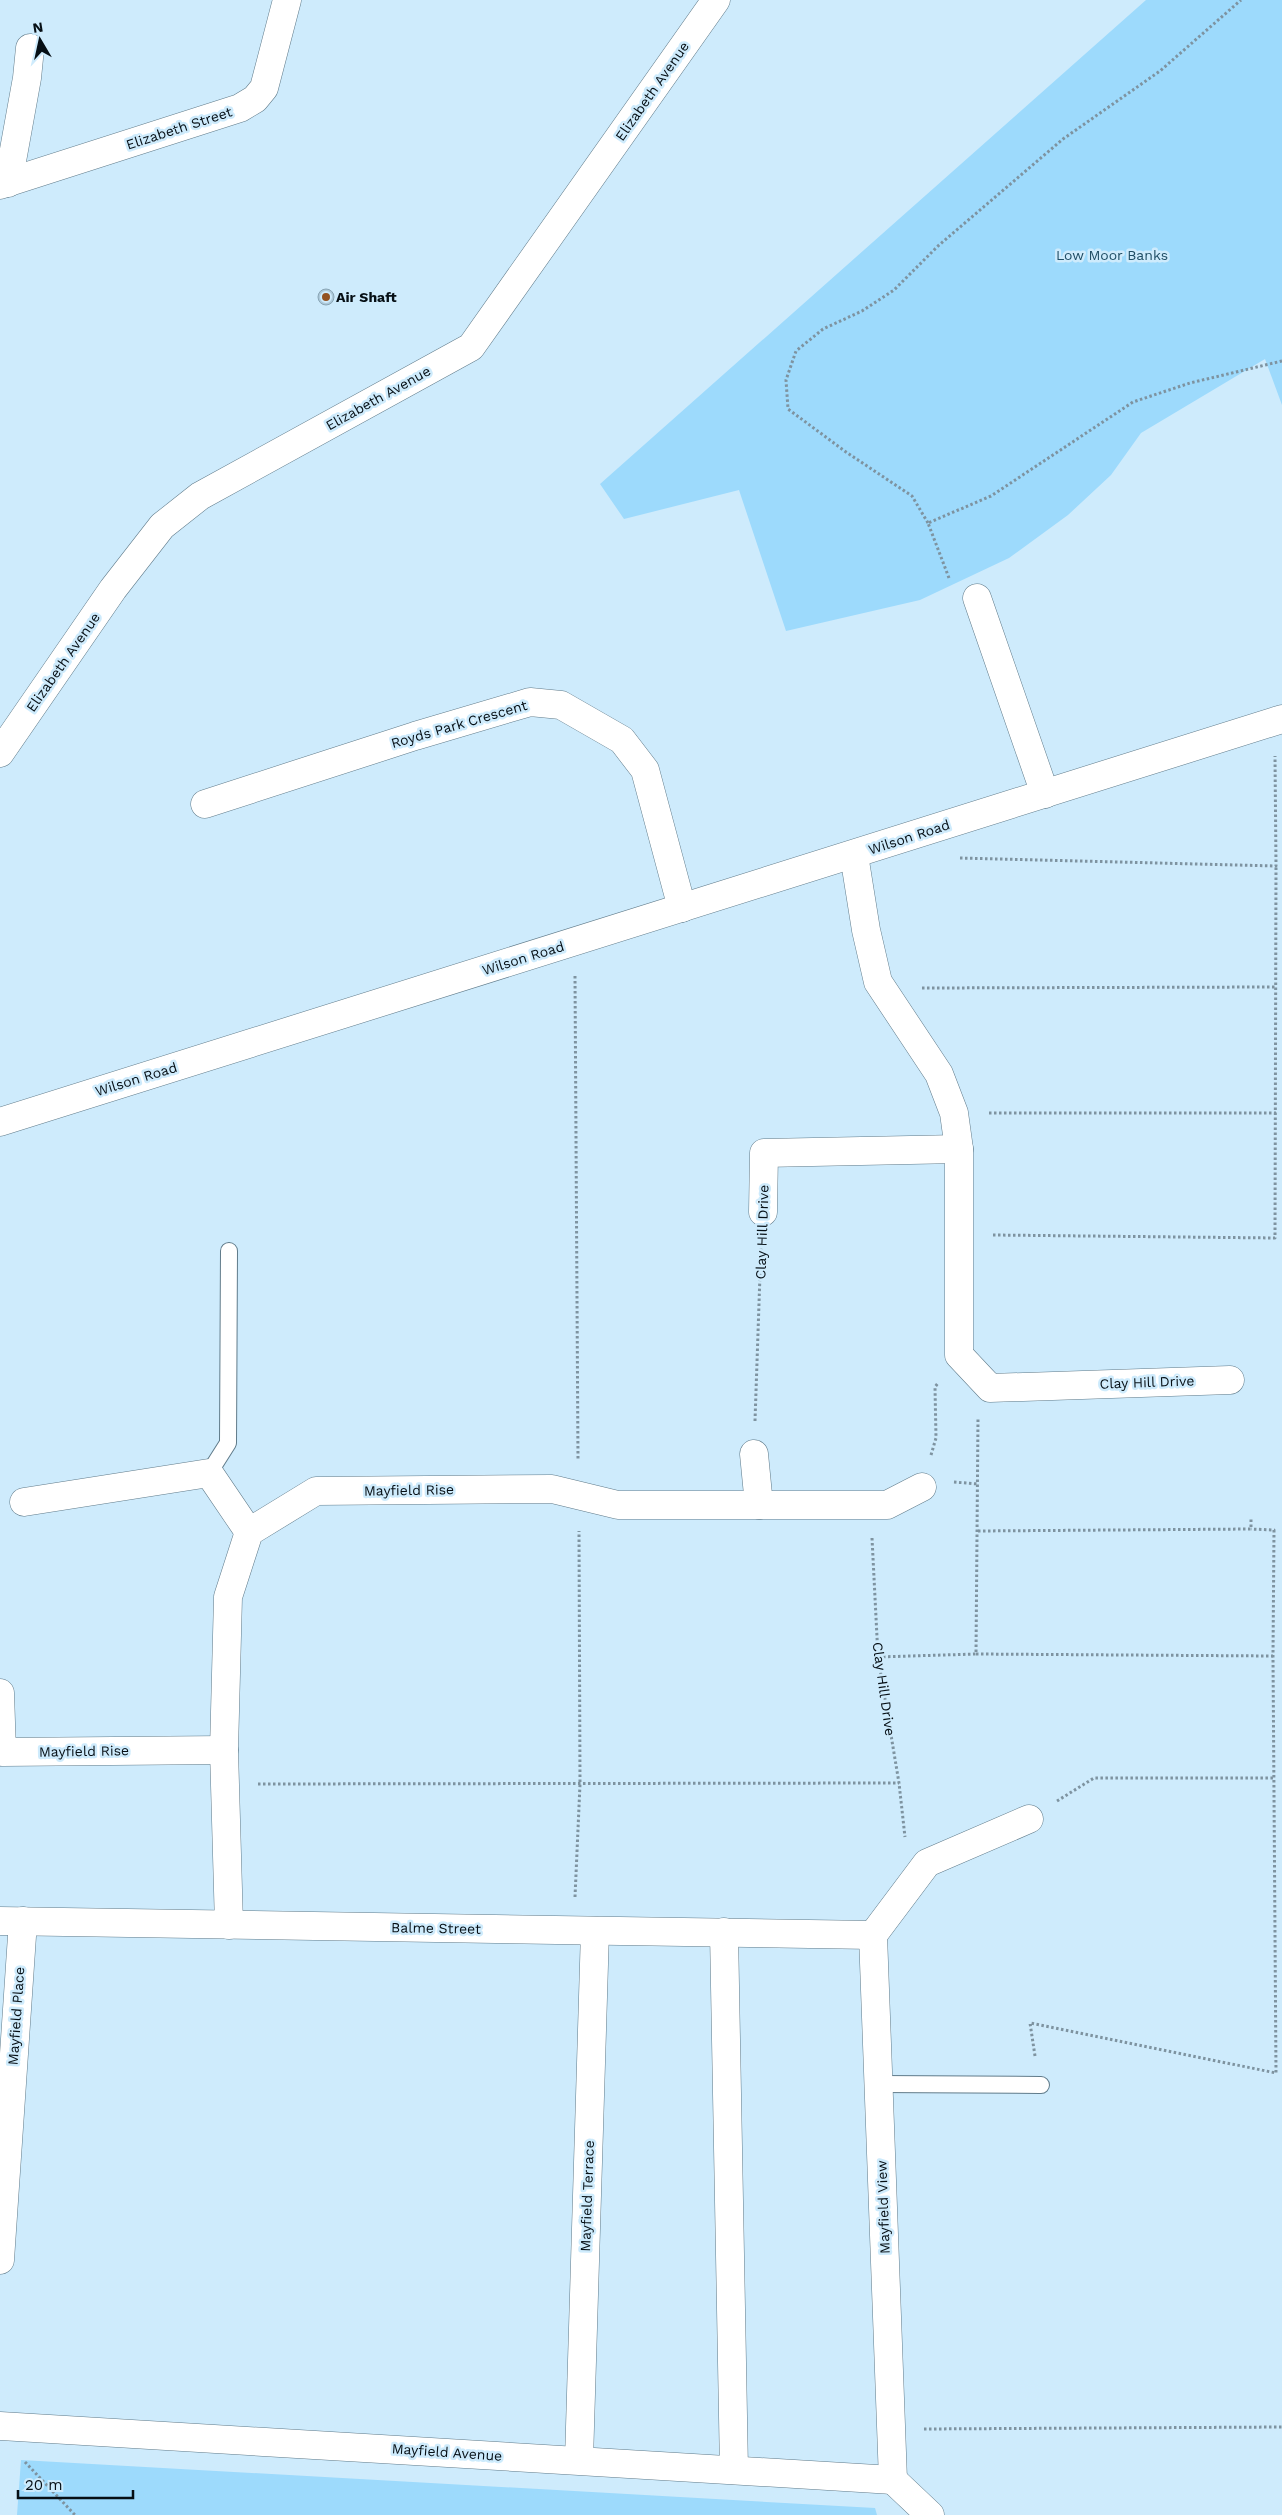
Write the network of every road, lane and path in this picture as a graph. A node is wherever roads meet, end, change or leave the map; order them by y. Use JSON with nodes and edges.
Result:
{"nodes":[{"id":1,"x":287,"y":0,"type":"edge"},
{"id":2,"x":716,"y":0,"type":"edge"},
{"id":3,"x":1241,"y":0,"type":"edge"},
{"id":4,"x":30,"y":48,"type":"dead end"},
{"id":5,"x":4,"y":184,"type":"edge"},
{"id":6,"x":1282,"y":362,"type":"edge"},
{"id":7,"x":928,"y":522,"type":"junction"},
{"id":8,"x":977,"y":598,"type":"joint"},
{"id":9,"x":1278,"y":720,"type":"edge"},
{"id":10,"x":0,"y":753,"type":"edge"},
{"id":11,"x":1046,"y":794,"type":"junction"},
{"id":12,"x":205,"y":804,"type":"dead end"},
{"id":13,"x":854,"y":855,"type":"junction"},
{"id":14,"x":952,"y":858,"type":"dead end"},
{"id":15,"x":1276,"y":866,"type":"junction"},
{"id":16,"x":682,"y":908,"type":"junction"},
{"id":17,"x":575,"y":942,"type":"junction"},
{"id":18,"x":1276,"y":987,"type":"junction"},
{"id":19,"x":882,"y":988,"type":"junction"},
{"id":20,"x":954,"y":1113,"type":"junction"},
{"id":21,"x":1276,"y":1113,"type":"junction"},
{"id":22,"x":0,"y":1122,"type":"edge"},
{"id":23,"x":959,"y":1148,"type":"junction"},
{"id":24,"x":763,"y":1212,"type":"joint"},
{"id":25,"x":959,"y":1234,"type":"junction"},
{"id":26,"x":229,"y":1251,"type":"dead end"},
{"id":27,"x":959,"y":1355,"type":"junction"},
{"id":28,"x":978,"y":1375,"type":"junction"},
{"id":29,"x":1230,"y":1380,"type":"dead end"},
{"id":30,"x":754,"y":1454,"type":"joint"},
{"id":31,"x":208,"y":1473,"type":"junction"},
{"id":32,"x":922,"y":1487,"type":"joint"},
{"id":33,"x":579,"y":1496,"type":"junction"},
{"id":34,"x":24,"y":1502,"type":"dead end"},
{"id":35,"x":759,"y":1505,"type":"junction"},
{"id":36,"x":870,"y":1505,"type":"junction"},
{"id":37,"x":1251,"y":1518,"type":"dead end"},
{"id":38,"x":1251,"y":1529,"type":"junction"},
{"id":39,"x":978,"y":1531,"type":"junction"},
{"id":40,"x":250,"y":1532,"type":"junction"},
{"id":41,"x":976,"y":1654,"type":"junction"},
{"id":42,"x":1273,"y":1656,"type":"junction"},
{"id":43,"x":878,"y":1657,"type":"junction"},
{"id":44,"x":0,"y":1693,"type":"edge"},
{"id":45,"x":224,"y":1750,"type":"junction"},
{"id":46,"x":1274,"y":1778,"type":"junction"},
{"id":47,"x":898,"y":1783,"type":"junction"},
{"id":48,"x":225,"y":1784,"type":"junction"},
{"id":49,"x":580,"y":1784,"type":"junction"},
{"id":50,"x":1029,"y":1818,"type":"joint"},
{"id":51,"x":927,"y":1862,"type":"junction"},
{"id":52,"x":11,"y":1921,"type":"edge"},
{"id":53,"x":228,"y":1924,"type":"junction"},
{"id":54,"x":584,"y":1930,"type":"junction"},
{"id":55,"x":724,"y":1932,"type":"junction"},
{"id":56,"x":873,"y":1935,"type":"junction"},
{"id":57,"x":878,"y":2084,"type":"junction"},
{"id":58,"x":1040,"y":2085,"type":"joint"},
{"id":59,"x":1,"y":2224,"type":"edge"},
{"id":60,"x":0,"y":2260,"type":"edge"},
{"id":61,"x":0,"y":2426,"type":"edge"},
{"id":62,"x":1282,"y":2426,"type":"edge"},
{"id":63,"x":891,"y":2429,"type":"junction"},
{"id":64,"x":20,"y":2458,"type":"dead end"},
{"id":65,"x":579,"y":2460,"type":"junction"},
{"id":66,"x":734,"y":2470,"type":"junction"},
{"id":67,"x":893,"y":2480,"type":"junction"},
{"id":68,"x":75,"y":2515,"type":"edge"},
{"id":69,"x":930,"y":2515,"type":"edge"}],
"edges":[{"from":1,"to":5,"type":"street","name":"Elizabeth Street"},
{"from":2,"to":10,"type":"street","name":"Elizabeth Avenue"},
{"from":3,"to":7,"type":"path"},
{"from":4,"to":5,"type":"street"},
{"from":6,"to":7,"type":"path"},
{"from":7,"to":8,"type":"path"},
{"from":8,"to":11,"type":"street"},
{"from":9,"to":11,"type":"street","name":"Wilson Road"},
{"from":9,"to":15,"type":"path"},
{"from":11,"to":13,"type":"street","name":"Wilson Road"},
{"from":12,"to":16,"type":"street","name":"Royds Park Crescent"},
{"from":13,"to":16,"type":"street","name":"Wilson Road"},
{"from":13,"to":19,"type":"street"},
{"from":14,"to":15,"type":"path"},
{"from":15,"to":18,"type":"path"},
{"from":16,"to":17,"type":"street","name":"Wilson Road"},
{"from":17,"to":22,"type":"street","name":"Wilson Road"},
{"from":17,"to":33,"type":"path"},
{"from":18,"to":19,"type":"path"},
{"from":18,"to":21,"type":"path"},
{"from":19,"to":20,"type":"street"},
{"from":20,"to":21,"type":"path"},
{"from":20,"to":23,"type":"street"},
{"from":21,"to":25,"type":"path"},
{"from":23,"to":24,"type":"street","name":"Clay Hill Drive"},
{"from":23,"to":25,"type":"street"},
{"from":24,"to":30,"type":"path","name":"Clay Hill Drive"},
{"from":25,"to":27,"type":"street"},
{"from":26,"to":31,"type":"lane"},
{"from":27,"to":28,"type":"street","name":"Clay Hill Drive"},
{"from":27,"to":32,"type":"path"},
{"from":28,"to":29,"type":"street","name":"Clay Hill Drive"},
{"from":28,"to":39,"type":"path"},
{"from":30,"to":35,"type":"street"},
{"from":31,"to":34,"type":"street"},
{"from":31,"to":40,"type":"street"},
{"from":32,"to":36,"type":"street"},
{"from":33,"to":35,"type":"street"},
{"from":33,"to":40,"type":"street","name":"Mayfield Rise"},
{"from":33,"to":49,"type":"path"},
{"from":35,"to":36,"type":"street"},
{"from":36,"to":43,"type":"path","name":"Clay Hill Drive"},
{"from":37,"to":38,"type":"path"},
{"from":38,"to":39,"type":"path"},
{"from":38,"to":42,"type":"path"},
{"from":39,"to":41,"type":"path"},
{"from":40,"to":45,"type":"street"},
{"from":41,"to":42,"type":"path"},
{"from":41,"to":43,"type":"path"},
{"from":42,"to":46,"type":"path"},
{"from":43,"to":47,"type":"path","name":"Clay Hill Drive"},
{"from":44,"to":45,"type":"street","name":"Mayfield Rise"},
{"from":45,"to":48,"type":"street"},
{"from":46,"to":50,"type":"path"},
{"from":46,"to":58,"type":"path"},
{"from":47,"to":49,"type":"path"},
{"from":47,"to":51,"type":"path","name":"Clay Hill Drive"},
{"from":48,"to":49,"type":"path"},
{"from":48,"to":53,"type":"street"},
{"from":49,"to":54,"type":"path"},
{"from":50,"to":51,"type":"street"},
{"from":51,"to":56,"type":"street"},
{"from":52,"to":53,"type":"street","name":"Balme Street"},
{"from":52,"to":59,"type":"street","name":"Mayfield Place"},
{"from":53,"to":54,"type":"street","name":"Balme Street"},
{"from":54,"to":55,"type":"street","name":"Balme Street"},
{"from":54,"to":65,"type":"street","name":"Mayfield Terrace"},
{"from":55,"to":56,"type":"street","name":"Balme Street"},
{"from":55,"to":66,"type":"street"},
{"from":56,"to":57,"type":"street","name":"Mayfield View"},
{"from":57,"to":58,"type":"lane"},
{"from":57,"to":63,"type":"street","name":"Mayfield View"},
{"from":59,"to":60,"type":"street","name":"Mayfield Place"},
{"from":61,"to":65,"type":"street","name":"Mayfield Avenue"},
{"from":62,"to":63,"type":"path"},
{"from":63,"to":67,"type":"street","name":"Mayfield View"},
{"from":64,"to":68,"type":"path"},
{"from":65,"to":66,"type":"street","name":"Mayfield Avenue"},
{"from":66,"to":67,"type":"street","name":"Mayfield Avenue"},
{"from":67,"to":69,"type":"street"}]}
